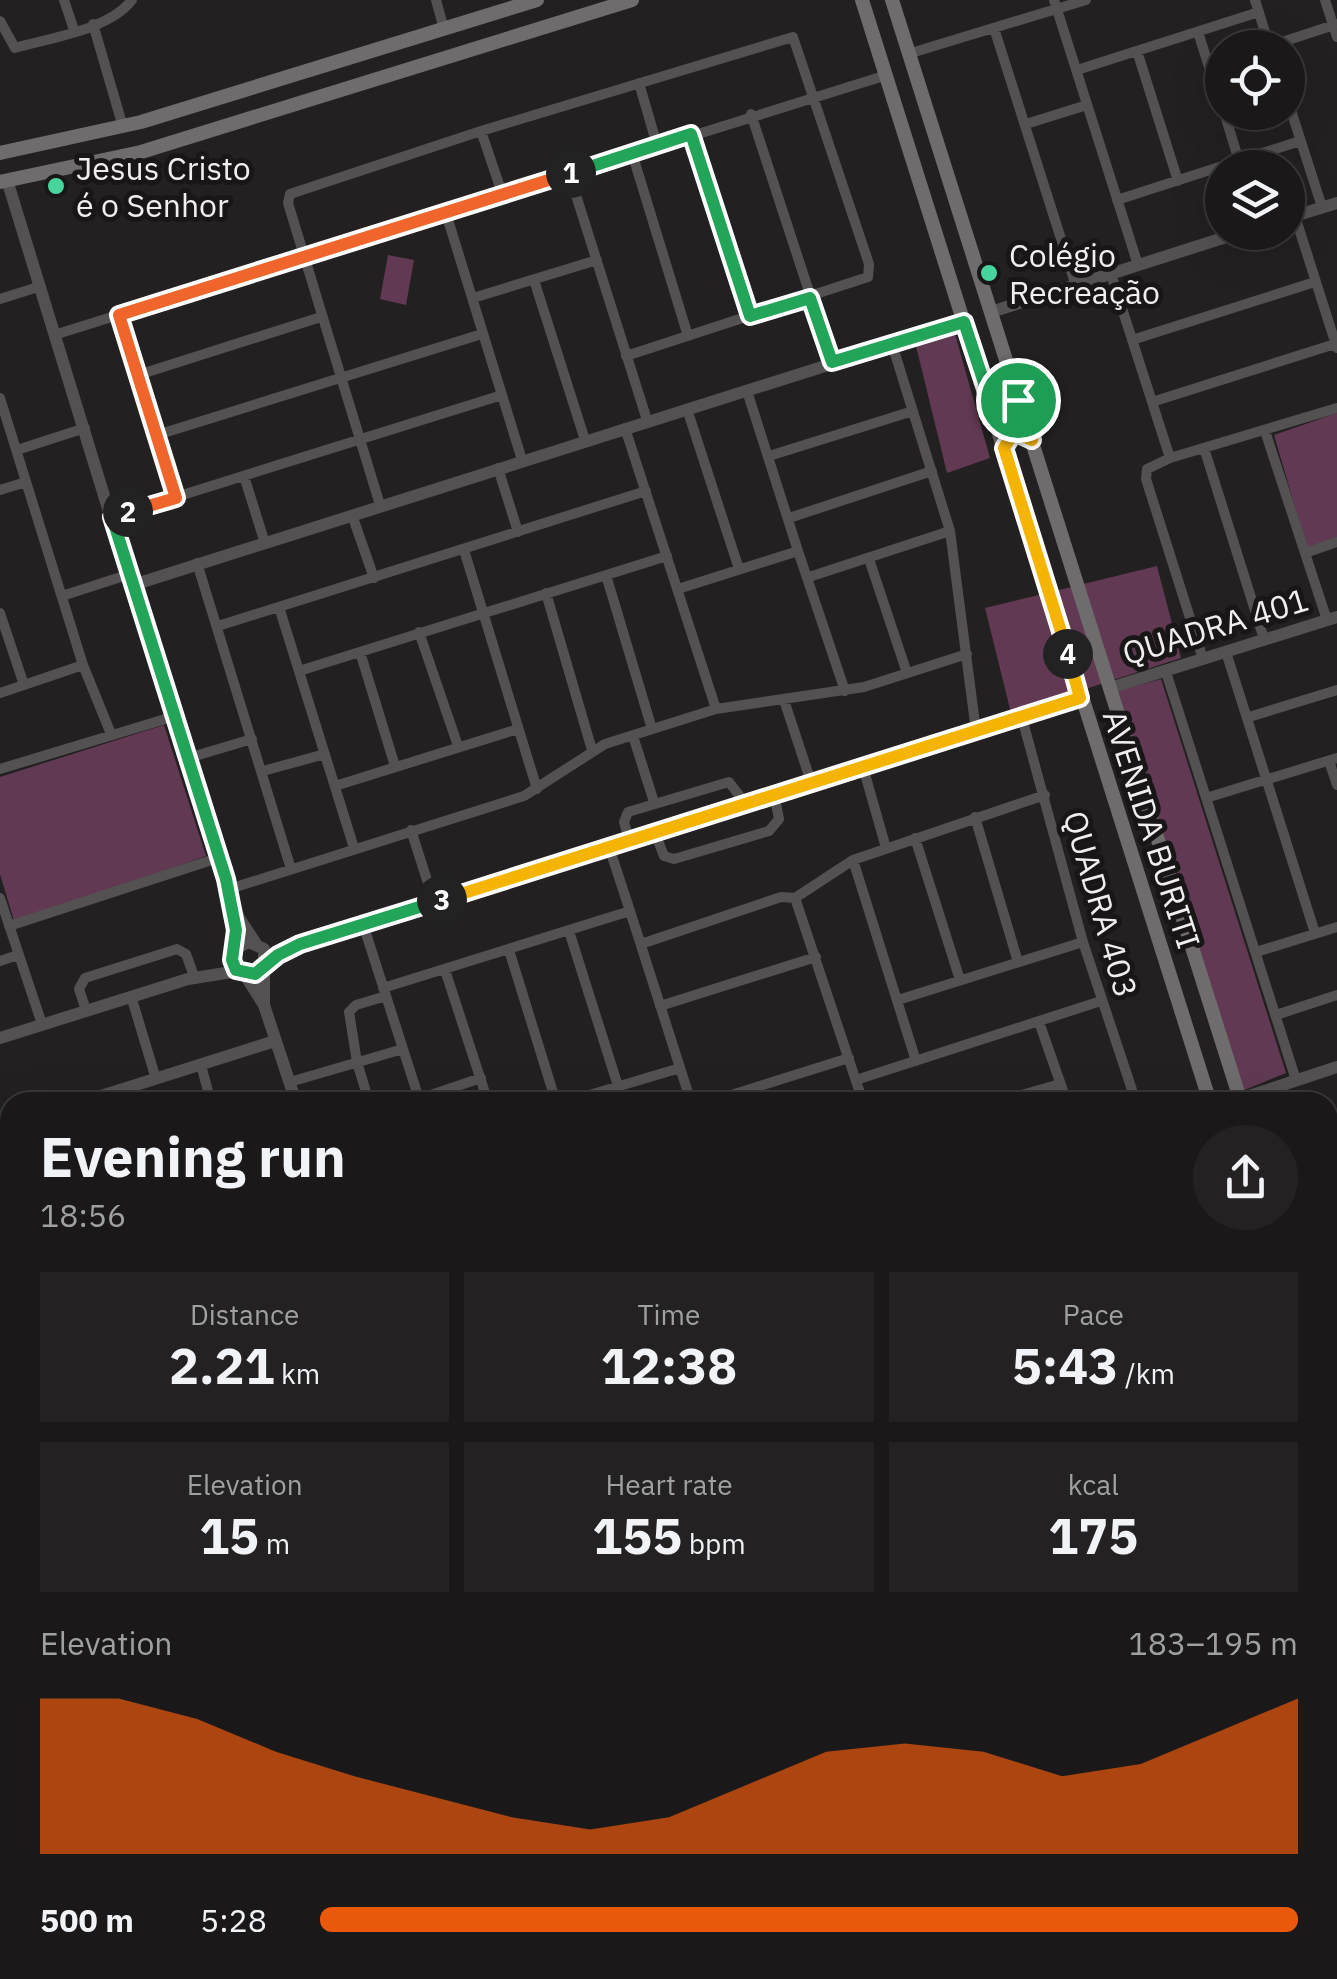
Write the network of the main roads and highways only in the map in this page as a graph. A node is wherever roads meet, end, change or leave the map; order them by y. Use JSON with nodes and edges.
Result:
{"nodes":[{"id":1,"x":537,"y":0,"type":"edge"},
{"id":2,"x":632,"y":0,"type":"edge"},
{"id":3,"x":862,"y":0,"type":"edge"},
{"id":4,"x":892,"y":0,"type":"edge"},
{"id":5,"x":388,"y":48,"type":"junction"},
{"id":6,"x":357,"y":56,"type":"junction"},
{"id":7,"x":397,"y":74,"type":"junction"},
{"id":8,"x":365,"y":83,"type":"junction"},
{"id":9,"x":142,"y":122,"type":"junction"},
{"id":10,"x":141,"y":152,"type":"junction"},
{"id":11,"x":0,"y":153,"type":"edge"},
{"id":12,"x":4,"y":181,"type":"edge"},
{"id":13,"x":1018,"y":400,"type":"junction"},
{"id":14,"x":992,"y":407,"type":"junction"},
{"id":15,"x":1032,"y":440,"type":"junction"},
{"id":16,"x":1004,"y":448,"type":"junction"},
{"id":17,"x":1094,"y":638,"type":"junction"},
{"id":18,"x":1065,"y":642,"type":"junction"},
{"id":19,"x":1127,"y":744,"type":"junction"},
{"id":20,"x":1100,"y":752,"type":"junction"},
{"id":21,"x":1221,"y":1044,"type":"junction"},
{"id":22,"x":1196,"y":1053,"type":"junction"},
{"id":23,"x":1207,"y":1092,"type":"edge"},
{"id":24,"x":1237,"y":1092,"type":"edge"}],
"edges":[{"from":1,"to":5,"type":"main road"},
{"from":2,"to":7,"type":"main road"},
{"from":3,"to":14,"type":"main road","name":"AVENIDA BURITI"},
{"from":4,"to":13,"type":"main road","name":"AVENIDA BURITI"},
{"from":5,"to":6,"type":"main road"},
{"from":5,"to":7,"type":"main road"},
{"from":6,"to":8,"type":"main road"},
{"from":6,"to":9,"type":"main road"},
{"from":7,"to":8,"type":"main road"},
{"from":8,"to":10,"type":"main road"},
{"from":9,"to":10,"type":"main road"},
{"from":9,"to":11,"type":"main road"},
{"from":10,"to":12,"type":"main road"},
{"from":13,"to":14,"type":"main road"},
{"from":13,"to":15,"type":"main road","name":"AVENIDA BURITI"},
{"from":14,"to":16,"type":"main road","name":"AVENIDA BURITI"},
{"from":15,"to":16,"type":"main road"},
{"from":15,"to":17,"type":"main road","name":"AVENIDA BURITI"},
{"from":16,"to":18,"type":"main road","name":"AVENIDA BURITI"},
{"from":17,"to":18,"type":"main road"},
{"from":17,"to":19,"type":"main road","name":"AVENIDA BURITI"},
{"from":18,"to":20,"type":"main road","name":"AVENIDA BURITI"},
{"from":19,"to":20,"type":"main road"},
{"from":19,"to":21,"type":"main road","name":"AVENIDA BURITI"},
{"from":20,"to":22,"type":"main road","name":"AVENIDA BURITI"},
{"from":21,"to":22,"type":"main road"},
{"from":21,"to":24,"type":"main road","name":"AVENIDA BURITI"},
{"from":22,"to":23,"type":"main road","name":"AVENIDA BURITI"}]}
